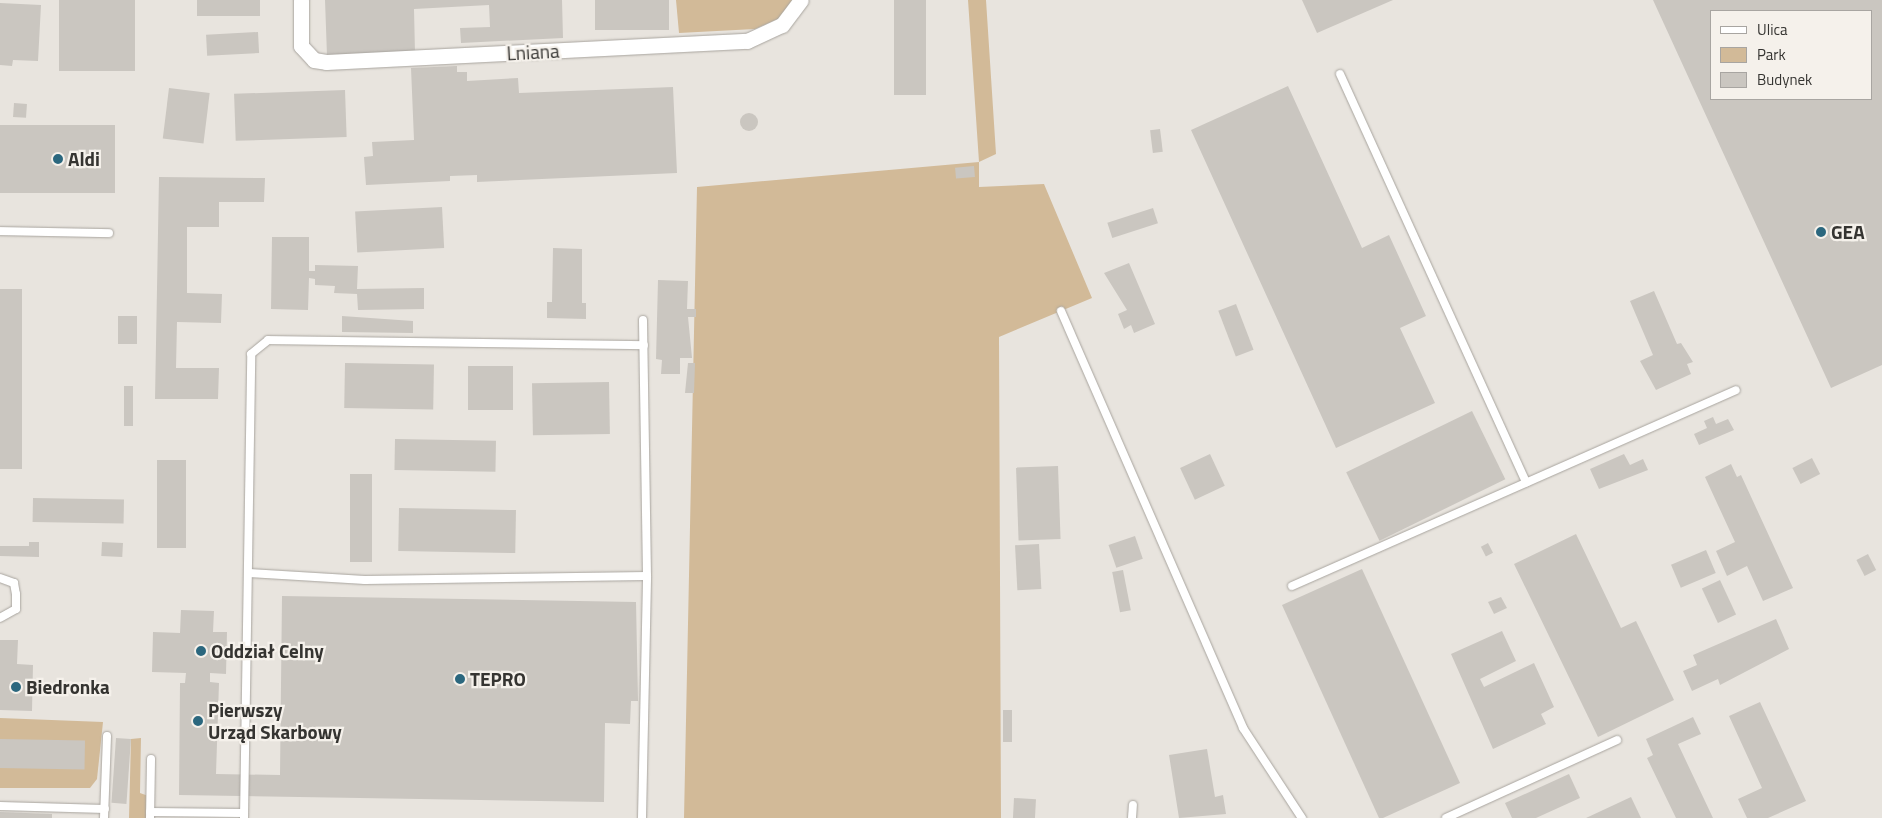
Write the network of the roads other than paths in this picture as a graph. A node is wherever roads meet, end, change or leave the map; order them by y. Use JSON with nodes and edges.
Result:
{"nodes":[{"id":1,"x":301,"y":0,"type":"edge"},
{"id":2,"x":801,"y":0,"type":"edge"},
{"id":3,"x":1340,"y":74,"type":"dead end"},
{"id":4,"x":0,"y":231,"type":"edge"},
{"id":5,"x":109,"y":233,"type":"dead end"},
{"id":6,"x":1061,"y":311,"type":"dead end"},
{"id":7,"x":644,"y":320,"type":"dead end"},
{"id":8,"x":644,"y":345,"type":"junction"},
{"id":9,"x":1736,"y":390,"type":"dead end"},
{"id":10,"x":1526,"y":483,"type":"junction"},
{"id":11,"x":249,"y":573,"type":"junction"},
{"id":12,"x":647,"y":576,"type":"junction"},
{"id":13,"x":0,"y":578,"type":"edge"},
{"id":14,"x":1292,"y":586,"type":"dead end"},
{"id":15,"x":0,"y":618,"type":"edge"},
{"id":16,"x":107,"y":736,"type":"dead end"},
{"id":17,"x":1617,"y":740,"type":"dead end"},
{"id":18,"x":151,"y":759,"type":"dead end"},
{"id":19,"x":1132,"y":805,"type":"dead end"},
{"id":20,"x":0,"y":806,"type":"edge"},
{"id":21,"x":105,"y":808,"type":"junction"},
{"id":22,"x":150,"y":815,"type":"edge"},
{"id":23,"x":243,"y":815,"type":"edge"},
{"id":24,"x":104,"y":818,"type":"edge"},
{"id":25,"x":642,"y":818,"type":"edge"},
{"id":26,"x":1132,"y":818,"type":"edge"},
{"id":27,"x":1302,"y":818,"type":"edge"},
{"id":28,"x":1446,"y":818,"type":"edge"}],
"edges":[{"from":1,"to":2,"type":"street","name":"Lniana"},
{"from":3,"to":10,"type":"lane"},
{"from":4,"to":5,"type":"lane"},
{"from":6,"to":27,"type":"lane"},
{"from":7,"to":8,"type":"lane"},
{"from":8,"to":11,"type":"lane"},
{"from":8,"to":12,"type":"lane"},
{"from":9,"to":10,"type":"lane"},
{"from":10,"to":14,"type":"lane"},
{"from":11,"to":12,"type":"lane"},
{"from":11,"to":23,"type":"lane"},
{"from":12,"to":25,"type":"lane"},
{"from":13,"to":15,"type":"lane"},
{"from":16,"to":21,"type":"lane"},
{"from":17,"to":28,"type":"lane"},
{"from":18,"to":22,"type":"lane"},
{"from":19,"to":26,"type":"lane"},
{"from":20,"to":21,"type":"lane"},
{"from":21,"to":24,"type":"lane"},
{"from":22,"to":23,"type":"lane"}]}
